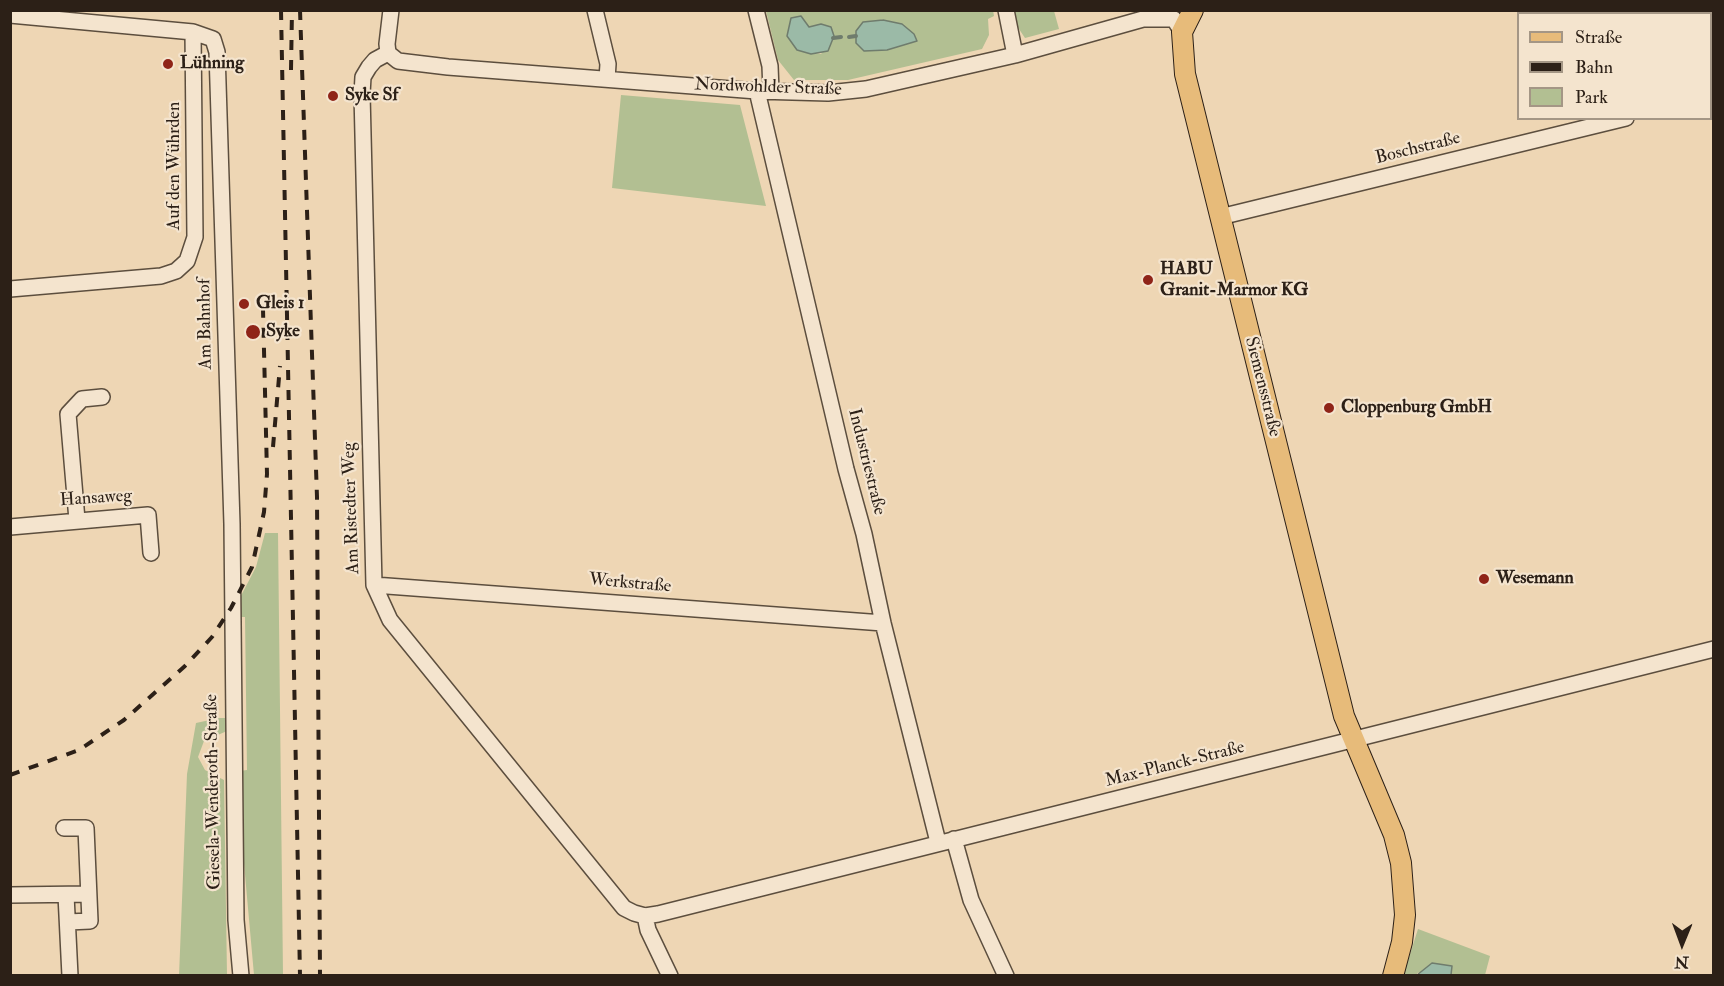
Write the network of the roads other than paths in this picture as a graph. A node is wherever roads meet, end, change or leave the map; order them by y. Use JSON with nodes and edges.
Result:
{"nodes":[{"id":1,"x":391,"y":10,"type":"edge"},
{"id":2,"x":595,"y":10,"type":"edge"},
{"id":3,"x":756,"y":10,"type":"edge"},
{"id":4,"x":1006,"y":10,"type":"edge"},
{"id":5,"x":1193,"y":10,"type":"edge"},
{"id":6,"x":10,"y":15,"type":"edge"},
{"id":7,"x":138,"y":18,"type":"edge"},
{"id":8,"x":193,"y":32,"type":"junction"},
{"id":9,"x":1182,"y":32,"type":"junction"},
{"id":10,"x":388,"y":53,"type":"junction"},
{"id":11,"x":1016,"y":55,"type":"junction"},
{"id":12,"x":607,"y":79,"type":"junction"},
{"id":13,"x":764,"y":91,"type":"junction"},
{"id":14,"x":1618,"y":120,"type":"edge"},
{"id":15,"x":1220,"y":217,"type":"junction"},
{"id":16,"x":10,"y":289,"type":"edge"},
{"id":17,"x":102,"y":397,"type":"dead end"},
{"id":18,"x":77,"y":519,"type":"junction"},
{"id":19,"x":10,"y":527,"type":"edge"},
{"id":20,"x":151,"y":553,"type":"dead end"},
{"id":21,"x":374,"y":585,"type":"junction"},
{"id":22,"x":231,"y":608,"type":"joint"},
{"id":23,"x":883,"y":623,"type":"junction"},
{"id":24,"x":1713,"y":649,"type":"edge"},
{"id":25,"x":1352,"y":741,"type":"junction"},
{"id":26,"x":64,"y":828,"type":"dead end"},
{"id":27,"x":954,"y":839,"type":"junction"},
{"id":28,"x":938,"y":842,"type":"junction"},
{"id":29,"x":88,"y":894,"type":"junction"},
{"id":30,"x":66,"y":895,"type":"junction"},
{"id":31,"x":10,"y":896,"type":"edge"},
{"id":32,"x":645,"y":916,"type":"junction"},
{"id":33,"x":68,"y":922,"type":"junction"},
{"id":34,"x":70,"y":975,"type":"edge"},
{"id":35,"x":241,"y":975,"type":"edge"},
{"id":36,"x":670,"y":975,"type":"edge"},
{"id":37,"x":1006,"y":975,"type":"edge"},
{"id":38,"x":1393,"y":975,"type":"edge"}],
"edges":[{"from":1,"to":10,"type":"street"},
{"from":2,"to":12,"type":"street"},
{"from":3,"to":13,"type":"street","name":"Industriestraße"},
{"from":4,"to":11,"type":"street"},
{"from":5,"to":9,"type":"main road"},
{"from":6,"to":7,"type":"street"},
{"from":7,"to":8,"type":"street"},
{"from":8,"to":16,"type":"street","name":"Auf den Wührden"},
{"from":8,"to":22,"type":"street","name":"Am Bahnhof"},
{"from":9,"to":11,"type":"street","name":"Nordwohlder Straße"},
{"from":9,"to":15,"type":"main road","name":"Siemensstraße"},
{"from":10,"to":12,"type":"street","name":"Nordwohlder Straße"},
{"from":10,"to":21,"type":"street","name":"Am Ristedter Weg"},
{"from":11,"to":13,"type":"street","name":"Nordwohlder Straße"},
{"from":12,"to":13,"type":"street","name":"Nordwohlder Straße"},
{"from":13,"to":23,"type":"street","name":"Industriestraße"},
{"from":14,"to":15,"type":"street","name":"Boschstraße"},
{"from":15,"to":25,"type":"main road","name":"Siemensstraße"},
{"from":17,"to":18,"type":"street"},
{"from":18,"to":19,"type":"street","name":"Hansaweg"},
{"from":18,"to":20,"type":"street","name":"Hansaweg"},
{"from":21,"to":23,"type":"street","name":"Werkstraße"},
{"from":21,"to":32,"type":"street","name":"Am Ristedter Weg"},
{"from":22,"to":35,"type":"street","name":"Giesela-Wenderoth-Straße"},
{"from":23,"to":28,"type":"street","name":"Industriestraße"},
{"from":24,"to":25,"type":"street","name":"Max-Planck-Straße"},
{"from":25,"to":27,"type":"street","name":"Max-Planck-Straße"},
{"from":25,"to":38,"type":"main road","name":"Siemensstraße"},
{"from":26,"to":29,"type":"street"},
{"from":27,"to":28,"type":"street","name":"Max-Planck-Straße"},
{"from":27,"to":37,"type":"street"},
{"from":28,"to":32,"type":"street","name":"Max-Planck-Straße"},
{"from":29,"to":30,"type":"street"},
{"from":29,"to":33,"type":"street"},
{"from":30,"to":31,"type":"street"},
{"from":30,"to":33,"type":"street"},
{"from":32,"to":36,"type":"street"},
{"from":33,"to":34,"type":"street"}]}
